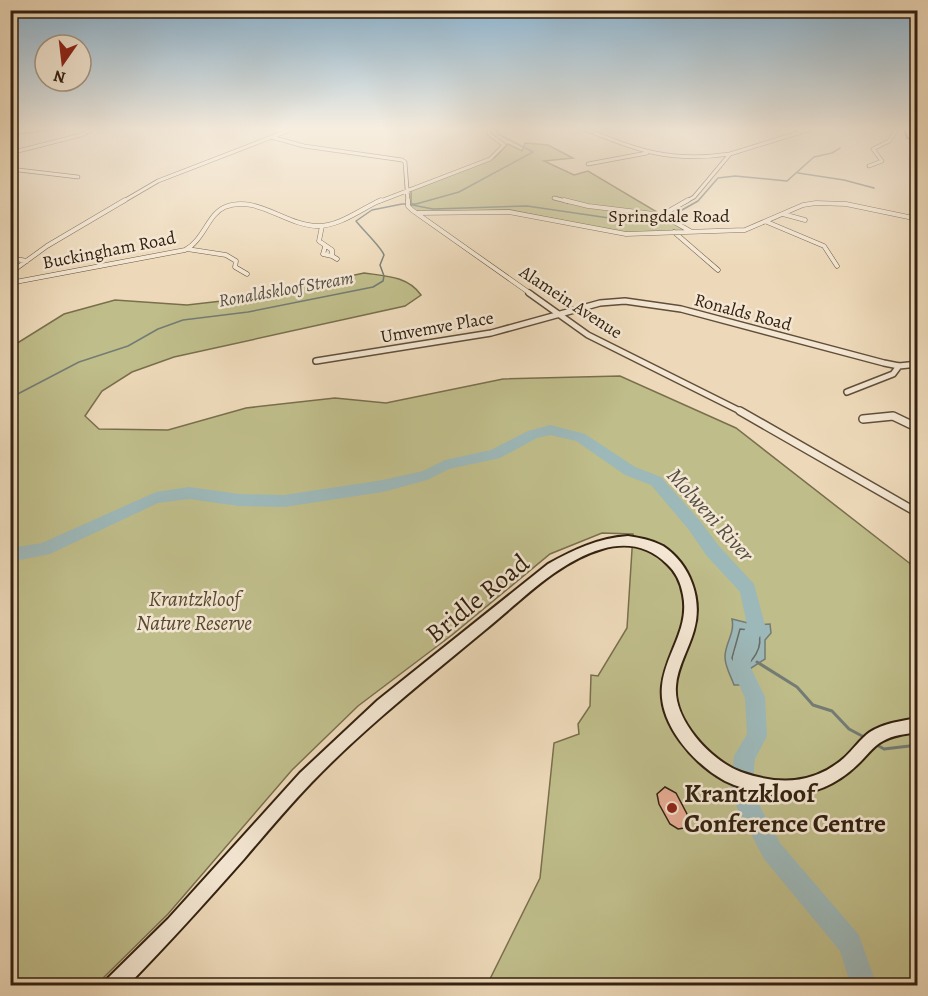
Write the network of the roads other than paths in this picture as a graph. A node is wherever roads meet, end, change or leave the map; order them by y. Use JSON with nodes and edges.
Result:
{"nodes":[{"id":1,"x":57,"y":174,"type":"edge"},
{"id":2,"x":175,"y":174,"type":"edge"},
{"id":3,"x":407,"y":174,"type":"edge"},
{"id":4,"x":446,"y":174,"type":"edge"},
{"id":5,"x":713,"y":174,"type":"edge"},
{"id":6,"x":78,"y":177,"type":"dead end"},
{"id":7,"x":409,"y":189,"type":"junction"},
{"id":8,"x":554,"y":198,"type":"dead end"},
{"id":9,"x":416,"y":213,"type":"junction"},
{"id":10,"x":783,"y":214,"type":"junction"},
{"id":11,"x":662,"y":215,"type":"junction"},
{"id":12,"x":806,"y":219,"type":"dead end"},
{"id":13,"x":918,"y":219,"type":"edge"},
{"id":14,"x":767,"y":222,"type":"junction"},
{"id":15,"x":322,"y":226,"type":"junction"},
{"id":16,"x":674,"y":232,"type":"junction"},
{"id":17,"x":692,"y":232,"type":"junction"},
{"id":18,"x":188,"y":249,"type":"junction"},
{"id":19,"x":10,"y":258,"type":"edge"},
{"id":20,"x":337,"y":260,"type":"dead end"},
{"id":21,"x":27,"y":261,"type":"junction"},
{"id":22,"x":837,"y":266,"type":"dead end"},
{"id":23,"x":718,"y":270,"type":"dead end"},
{"id":24,"x":10,"y":273,"type":"edge"},
{"id":25,"x":247,"y":274,"type":"dead end"},
{"id":26,"x":10,"y":283,"type":"edge"},
{"id":27,"x":561,"y":315,"type":"junction"},
{"id":28,"x":316,"y":361,"type":"dead end"},
{"id":29,"x":918,"y":364,"type":"edge"},
{"id":30,"x":899,"y":366,"type":"junction"},
{"id":31,"x":847,"y":392,"type":"dead end"},
{"id":32,"x":863,"y":419,"type":"dead end"},
{"id":33,"x":918,"y":428,"type":"edge"},
{"id":34,"x":918,"y":513,"type":"edge"},
{"id":35,"x":918,"y":725,"type":"edge"},
{"id":36,"x":114,"y":986,"type":"edge"}],
"edges":[{"from":1,"to":6,"type":"street"},
{"from":2,"to":21,"type":"street"},
{"from":3,"to":7,"type":"street","name":"Alamein Avenue"},
{"from":4,"to":7,"type":"street"},
{"from":5,"to":11,"type":"street"},
{"from":7,"to":9,"type":"street","name":"Alamein Avenue"},
{"from":7,"to":15,"type":"street"},
{"from":8,"to":11,"type":"street"},
{"from":9,"to":16,"type":"street","name":"Springdale Road"},
{"from":9,"to":27,"type":"street","name":"Alamein Avenue"},
{"from":10,"to":12,"type":"street"},
{"from":10,"to":13,"type":"street","name":"Springdale Road"},
{"from":10,"to":14,"type":"street","name":"Springdale Road"},
{"from":11,"to":17,"type":"street"},
{"from":14,"to":17,"type":"street","name":"Springdale Road"},
{"from":14,"to":22,"type":"street"},
{"from":15,"to":18,"type":"street","name":"Buckingham Road"},
{"from":15,"to":20,"type":"street"},
{"from":16,"to":17,"type":"street","name":"Springdale Road"},
{"from":16,"to":23,"type":"street"},
{"from":18,"to":25,"type":"street"},
{"from":18,"to":26,"type":"street","name":"Buckingham Road"},
{"from":19,"to":21,"type":"street"},
{"from":21,"to":24,"type":"street"},
{"from":27,"to":28,"type":"street","name":"Umvemve Place"},
{"from":27,"to":30,"type":"street","name":"Ronalds Road"},
{"from":27,"to":34,"type":"street","name":"Alamein Avenue"},
{"from":29,"to":30,"type":"street","name":"Ronalds Road"},
{"from":30,"to":31,"type":"street"},
{"from":32,"to":33,"type":"street"},
{"from":35,"to":36,"type":"main road","name":"Bridle Road"}]}
